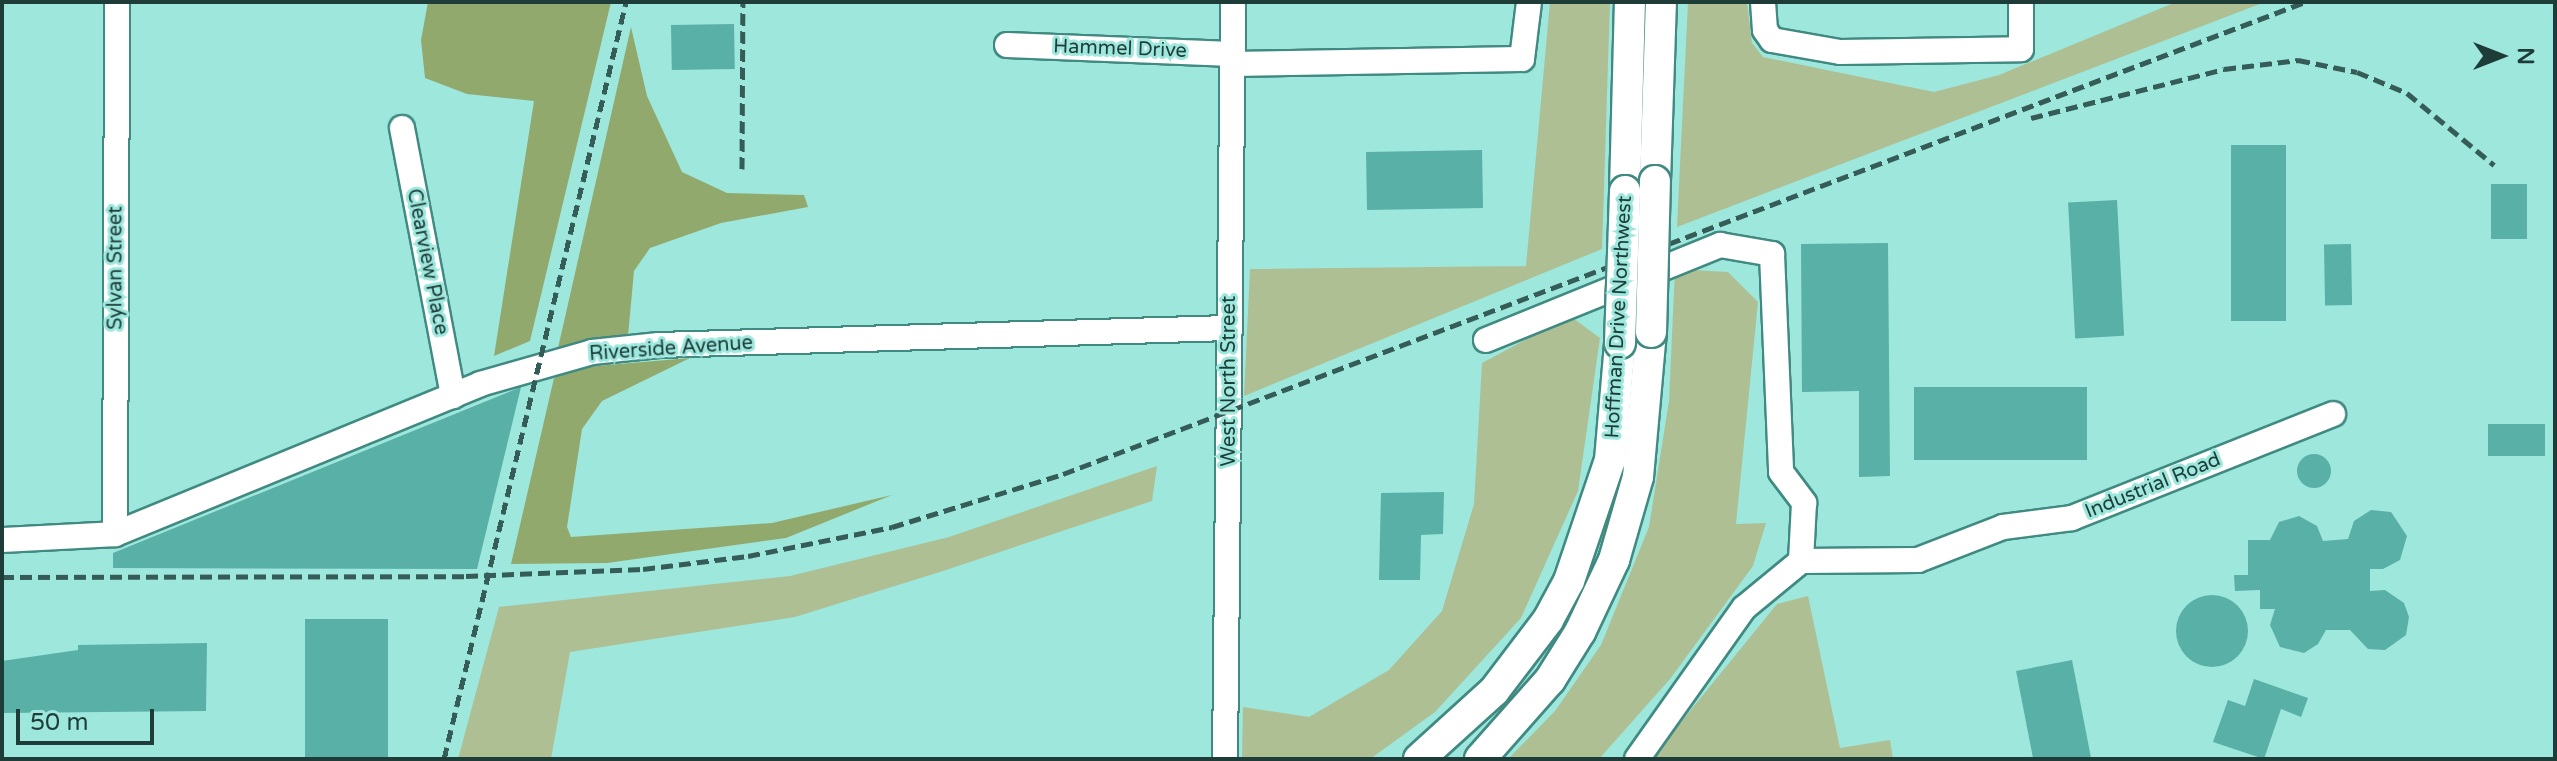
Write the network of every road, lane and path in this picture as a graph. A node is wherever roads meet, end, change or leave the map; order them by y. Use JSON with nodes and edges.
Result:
{"nodes":[{"id":1,"x":117,"y":2,"type":"edge"},
{"id":2,"x":1233,"y":2,"type":"edge"},
{"id":3,"x":1529,"y":2,"type":"edge"},
{"id":4,"x":1630,"y":2,"type":"edge"},
{"id":5,"x":1661,"y":2,"type":"edge"},
{"id":6,"x":1763,"y":2,"type":"edge"},
{"id":7,"x":2021,"y":2,"type":"edge"},
{"id":8,"x":1007,"y":45,"type":"dead end"},
{"id":9,"x":1232,"y":59,"type":"junction"},
{"id":10,"x":402,"y":128,"type":"dead end"},
{"id":11,"x":1229,"y":328,"type":"junction"},
{"id":12,"x":1486,"y":340,"type":"dead end"},
{"id":13,"x":453,"y":396,"type":"junction"},
{"id":14,"x":2333,"y":414,"type":"dead end"},
{"id":15,"x":115,"y":534,"type":"junction"},
{"id":16,"x":2,"y":540,"type":"edge"},
{"id":17,"x":1801,"y":561,"type":"junction"},
{"id":18,"x":1225,"y":759,"type":"edge"},
{"id":19,"x":1419,"y":759,"type":"edge"},
{"id":20,"x":1480,"y":759,"type":"edge"},
{"id":21,"x":1637,"y":759,"type":"edge"}],
"edges":[{"from":1,"to":15,"type":"street","name":"Sylvan Street"},
{"from":2,"to":9,"type":"street","name":"West North Street"},
{"from":3,"to":9,"type":"street","name":"Hammel Drive"},
{"from":4,"to":19,"type":"main road","name":"Hoffman Drive Northwest","bridge":true},
{"from":5,"to":20,"type":"main road","name":"Hoffman Drive Northwest","bridge":true},
{"from":6,"to":7,"type":"street"},
{"from":8,"to":9,"type":"street","name":"Hammel Drive"},
{"from":9,"to":11,"type":"street","name":"West North Street"},
{"from":10,"to":13,"type":"street","name":"Clearview Place"},
{"from":11,"to":13,"type":"street","name":"Riverside Avenue"},
{"from":11,"to":18,"type":"street","name":"West North Street"},
{"from":12,"to":17,"type":"street"},
{"from":13,"to":15,"type":"street","name":"Riverside Avenue"},
{"from":14,"to":17,"type":"street","name":"Industrial Road"},
{"from":15,"to":16,"type":"street","name":"Riverside Avenue"},
{"from":17,"to":21,"type":"street"}]}
